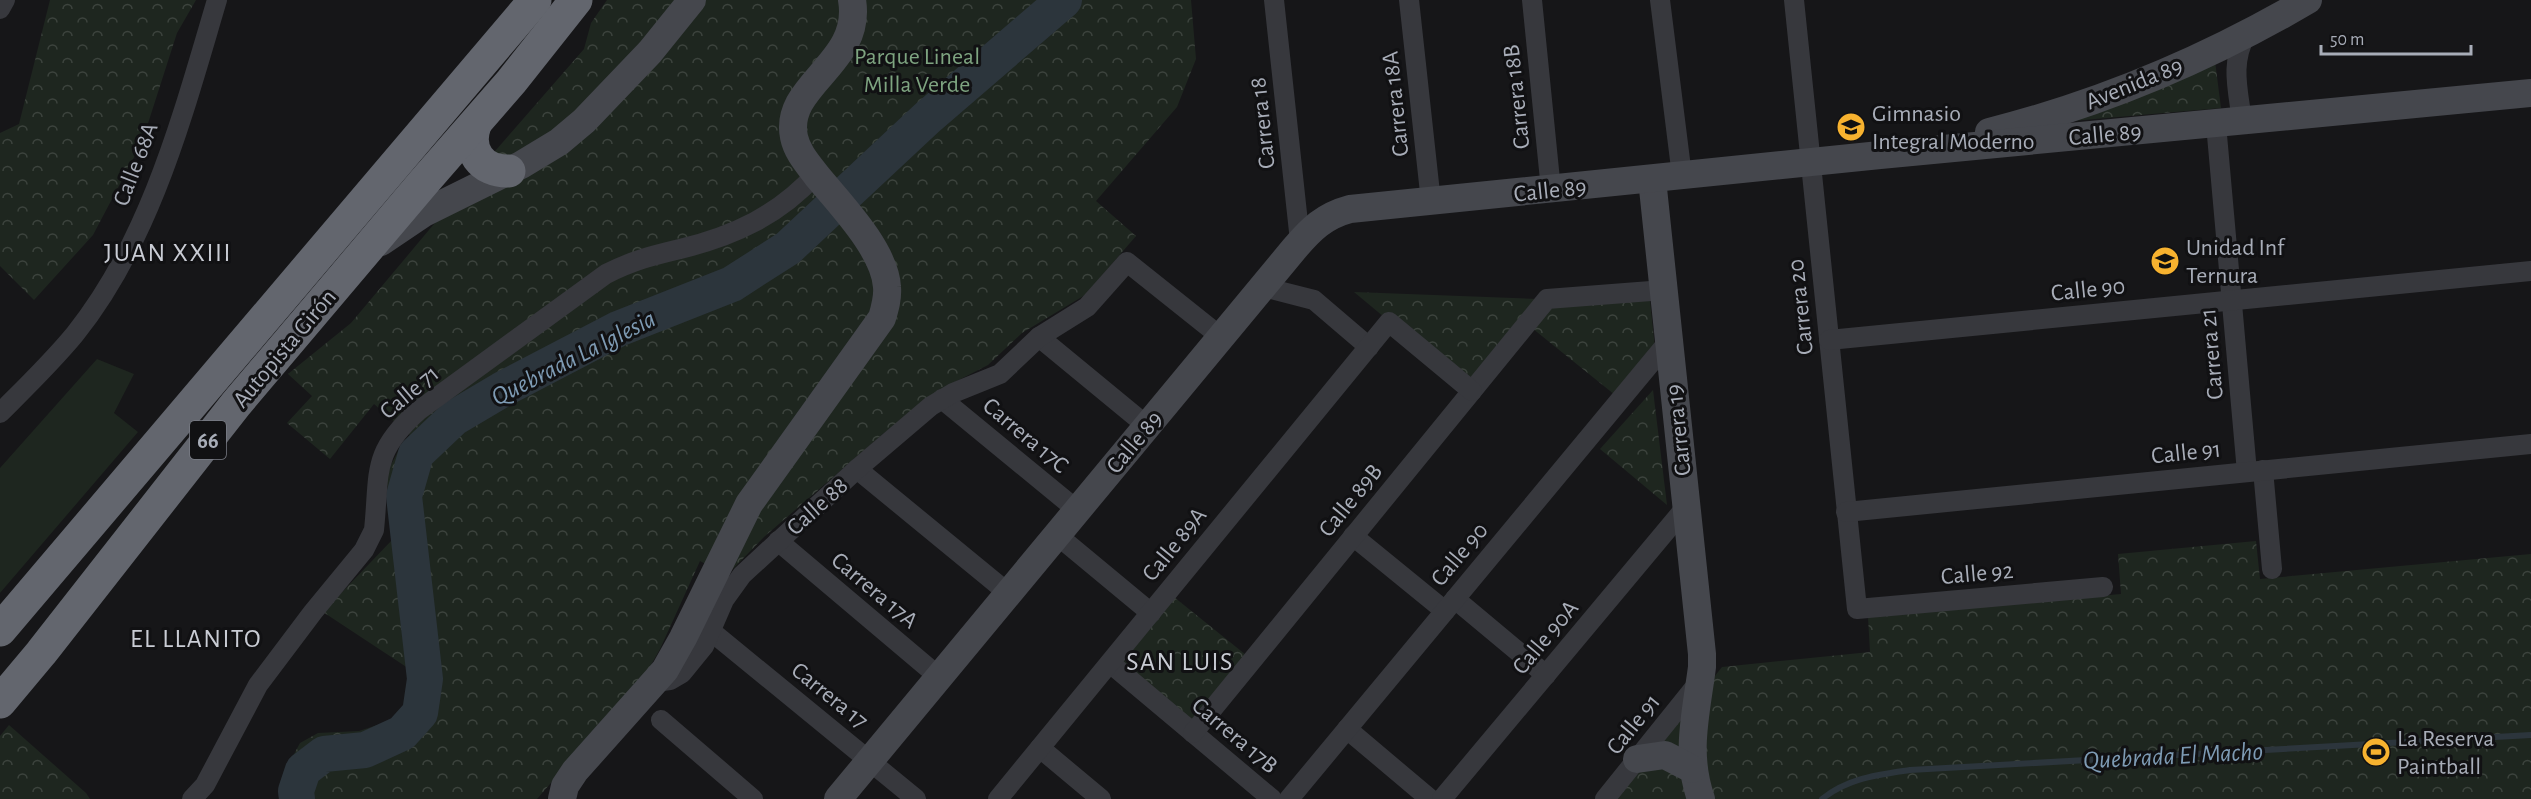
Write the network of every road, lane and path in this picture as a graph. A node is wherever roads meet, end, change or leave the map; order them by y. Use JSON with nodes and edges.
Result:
{"nodes":[{"id":1,"x":5,"y":0,"type":"edge"},
{"id":2,"x":217,"y":0,"type":"edge"},
{"id":3,"x":535,"y":0,"type":"edge"},
{"id":4,"x":576,"y":0,"type":"edge"},
{"id":5,"x":692,"y":0,"type":"edge"},
{"id":6,"x":852,"y":0,"type":"edge"},
{"id":7,"x":1274,"y":0,"type":"edge"},
{"id":8,"x":1409,"y":0,"type":"edge"},
{"id":9,"x":1532,"y":0,"type":"edge"},
{"id":10,"x":1660,"y":0,"type":"edge"},
{"id":11,"x":1794,"y":0,"type":"edge"},
{"id":12,"x":2308,"y":0,"type":"edge"},
{"id":13,"x":0,"y":9,"type":"edge"},
{"id":14,"x":2246,"y":34,"type":"junction"},
{"id":15,"x":2531,"y":93,"type":"edge"},
{"id":16,"x":2229,"y":122,"type":"junction"},
{"id":17,"x":475,"y":125,"type":"junction"},
{"id":18,"x":1880,"y":155,"type":"junction"},
{"id":19,"x":1810,"y":163,"type":"junction"},
{"id":20,"x":509,"y":171,"type":"junction"},
{"id":21,"x":1682,"y":176,"type":"junction"},
{"id":22,"x":1652,"y":179,"type":"junction"},
{"id":23,"x":822,"y":182,"type":"junction"},
{"id":24,"x":423,"y":183,"type":"junction"},
{"id":25,"x":1551,"y":190,"type":"junction"},
{"id":26,"x":373,"y":191,"type":"junction"},
{"id":27,"x":1431,"y":202,"type":"junction"},
{"id":28,"x":1300,"y":241,"type":"junction"},
{"id":29,"x":358,"y":261,"type":"junction"},
{"id":30,"x":2531,"y":271,"type":"edge"},
{"id":31,"x":1263,"y":287,"type":"junction"},
{"id":32,"x":1664,"y":290,"type":"junction"},
{"id":33,"x":2232,"y":301,"type":"junction"},
{"id":34,"x":1039,"y":337,"type":"junction"},
{"id":35,"x":1221,"y":337,"type":"junction"},
{"id":36,"x":1829,"y":340,"type":"junction"},
{"id":37,"x":1669,"y":341,"type":"junction"},
{"id":38,"x":1369,"y":346,"type":"junction"},
{"id":39,"x":1472,"y":390,"type":"junction"},
{"id":40,"x":942,"y":399,"type":"junction"},
{"id":41,"x":0,"y":413,"type":"edge"},
{"id":42,"x":1147,"y":426,"type":"junction"},
{"id":43,"x":2531,"y":444,"type":"edge"},
{"id":44,"x":857,"y":469,"type":"junction"},
{"id":45,"x":2255,"y":471,"type":"junction"},
{"id":46,"x":1686,"y":507,"type":"junction"},
{"id":47,"x":1077,"y":510,"type":"junction"},
{"id":48,"x":1846,"y":512,"type":"junction"},
{"id":49,"x":1057,"y":535,"type":"junction"},
{"id":50,"x":1353,"y":536,"type":"junction"},
{"id":51,"x":778,"y":541,"type":"junction"},
{"id":52,"x":2272,"y":569,"type":"dead end"},
{"id":53,"x":2103,"y":588,"type":"dead end"},
{"id":54,"x":1008,"y":593,"type":"junction"},
{"id":55,"x":1450,"y":605,"type":"junction"},
{"id":56,"x":1857,"y":609,"type":"joint"},
{"id":57,"x":1151,"y":613,"type":"junction"},
{"id":58,"x":0,"y":630,"type":"edge"},
{"id":59,"x":712,"y":632,"type":"junction"},
{"id":60,"x":1110,"y":663,"type":"junction"},
{"id":61,"x":1546,"y":675,"type":"junction"},
{"id":62,"x":939,"y":677,"type":"junction"},
{"id":63,"x":1700,"y":680,"type":"junction"},
{"id":64,"x":655,"y":682,"type":"junction"},
{"id":65,"x":0,"y":702,"type":"edge"},
{"id":66,"x":661,"y":720,"type":"dead end"},
{"id":67,"x":1347,"y":729,"type":"junction"},
{"id":68,"x":1192,"y":732,"type":"junction"},
{"id":69,"x":1040,"y":748,"type":"junction"},
{"id":70,"x":1637,"y":759,"type":"junction"},
{"id":71,"x":870,"y":761,"type":"junction"},
{"id":72,"x":1692,"y":769,"type":"junction"},
{"id":73,"x":192,"y":799,"type":"edge"},
{"id":74,"x":562,"y":799,"type":"edge"},
{"id":75,"x":753,"y":799,"type":"edge"},
{"id":76,"x":838,"y":799,"type":"edge"},
{"id":77,"x":916,"y":799,"type":"edge"},
{"id":78,"x":998,"y":799,"type":"edge"},
{"id":79,"x":1101,"y":799,"type":"edge"},
{"id":80,"x":1272,"y":799,"type":"edge"},
{"id":81,"x":1289,"y":799,"type":"edge"},
{"id":82,"x":1430,"y":799,"type":"edge"},
{"id":83,"x":1442,"y":799,"type":"edge"},
{"id":84,"x":1605,"y":799,"type":"edge"},
{"id":85,"x":1701,"y":799,"type":"edge"}],
"edges":[{"from":1,"to":13,"type":"street"},
{"from":2,"to":41,"type":"street","name":"Calle 68A"},
{"from":3,"to":26,"type":"highway","name":"Autopista Girón","number":"66"},
{"from":4,"to":17,"type":"highway","name":"Autopista Girón","number":"66"},
{"from":5,"to":20,"type":"street"},
{"from":6,"to":23,"type":"street"},
{"from":7,"to":28,"type":"street","name":"Carrera 18"},
{"from":8,"to":27,"type":"street","name":"Carrera 18A"},
{"from":9,"to":25,"type":"street","name":"Carrera 18B"},
{"from":10,"to":21,"type":"street"},
{"from":11,"to":19,"type":"street","name":"Carrera 20"},
{"from":12,"to":14,"type":"street","name":"Avenida 89"},
{"from":14,"to":16,"type":"street","name":"Carrera 21"},
{"from":14,"to":18,"type":"street","name":"Avenida 89"},
{"from":15,"to":16,"type":"street","name":"Calle 89"},
{"from":16,"to":18,"type":"street","name":"Calle 89"},
{"from":16,"to":33,"type":"street","name":"Carrera 21"},
{"from":17,"to":20,"type":"highway"},
{"from":17,"to":24,"type":"highway","name":"Autopista Girón","number":"66"},
{"from":18,"to":19,"type":"street","name":"Calle 89"},
{"from":19,"to":21,"type":"street","name":"Calle 89"},
{"from":19,"to":36,"type":"street","name":"Carrera 20"},
{"from":20,"to":24,"type":"street"},
{"from":20,"to":29,"type":"street"},
{"from":21,"to":22,"type":"street","name":"Calle 89"},
{"from":22,"to":25,"type":"street","name":"Calle 89"},
{"from":22,"to":32,"type":"street","name":"Carrera 19"},
{"from":23,"to":64,"type":"street"},
{"from":23,"to":73,"type":"street","name":"Calle 71"},
{"from":24,"to":26,"type":"street"},
{"from":24,"to":29,"type":"highway","name":"Autopista Girón","number":"66"},
{"from":25,"to":27,"type":"street","name":"Calle 89"},
{"from":26,"to":58,"type":"highway","name":"Autopista Girón","number":"66"},
{"from":27,"to":28,"type":"street","name":"Calle 89"},
{"from":28,"to":31,"type":"street","name":"Calle 89"},
{"from":29,"to":65,"type":"highway","name":"Autopista Girón","number":"66"},
{"from":30,"to":33,"type":"street","name":"Calle 90"},
{"from":31,"to":35,"type":"street","name":"Calle 89"},
{"from":31,"to":38,"type":"street"},
{"from":32,"to":37,"type":"street","name":"Carrera 19"},
{"from":32,"to":39,"type":"street","name":"Calle 89B"},
{"from":33,"to":36,"type":"street","name":"Calle 90"},
{"from":33,"to":45,"type":"street","name":"Carrera 21"},
{"from":34,"to":35,"type":"street","name":"Calle 88"},
{"from":34,"to":40,"type":"street","name":"Calle 88"},
{"from":34,"to":42,"type":"street"},
{"from":35,"to":42,"type":"street","name":"Calle 89"},
{"from":36,"to":48,"type":"street","name":"Carrera 20"},
{"from":37,"to":46,"type":"street","name":"Carrera 19"},
{"from":37,"to":55,"type":"street","name":"Calle 90"},
{"from":38,"to":39,"type":"street","name":"Calle 89A"},
{"from":38,"to":57,"type":"street","name":"Calle 89A"},
{"from":39,"to":50,"type":"street","name":"Calle 89B"},
{"from":40,"to":44,"type":"street","name":"Calle 88"},
{"from":40,"to":47,"type":"street","name":"Carrera 17C"},
{"from":42,"to":47,"type":"street","name":"Calle 89"},
{"from":43,"to":45,"type":"street","name":"Calle 91"},
{"from":44,"to":51,"type":"street","name":"Calle 88"},
{"from":44,"to":54,"type":"street"},
{"from":45,"to":48,"type":"street","name":"Calle 91"},
{"from":45,"to":52,"type":"street","name":"Carrera 21"},
{"from":46,"to":61,"type":"street","name":"Calle 90A"},
{"from":46,"to":63,"type":"street","name":"Carrera 19"},
{"from":47,"to":49,"type":"street","name":"Calle 89"},
{"from":48,"to":56,"type":"street","name":"Carrera 20"},
{"from":49,"to":54,"type":"street","name":"Calle 89"},
{"from":49,"to":57,"type":"street"},
{"from":50,"to":55,"type":"street"},
{"from":50,"to":68,"type":"street","name":"Calle 89B"},
{"from":51,"to":59,"type":"street","name":"Calle 88"},
{"from":51,"to":62,"type":"street","name":"Carrera 17A"},
{"from":53,"to":56,"type":"street","name":"Calle 92"},
{"from":54,"to":62,"type":"street","name":"Calle 89"},
{"from":55,"to":61,"type":"street"},
{"from":55,"to":67,"type":"street","name":"Calle 90"},
{"from":57,"to":60,"type":"street","name":"Calle 89A"},
{"from":59,"to":64,"type":"street","name":"Calle 88"},
{"from":59,"to":71,"type":"street","name":"Carrera 17"},
{"from":60,"to":68,"type":"street","name":"Carrera 17B"},
{"from":60,"to":69,"type":"street","name":"Calle 89A"},
{"from":61,"to":83,"type":"street","name":"Calle 90A"},
{"from":62,"to":71,"type":"street","name":"Calle 89"},
{"from":63,"to":70,"type":"street","name":"Calle 91"},
{"from":63,"to":72,"type":"street","name":"Carrera 19"},
{"from":64,"to":74,"type":"street","name":"Calle 88"},
{"from":66,"to":75,"type":"street"},
{"from":67,"to":81,"type":"street","name":"Calle 90"},
{"from":67,"to":82,"type":"street"},
{"from":68,"to":80,"type":"street","name":"Carrera 17B"},
{"from":69,"to":78,"type":"street","name":"Calle 89A"},
{"from":69,"to":79,"type":"street"},
{"from":70,"to":72,"type":"street"},
{"from":70,"to":84,"type":"street","name":"Calle 91"},
{"from":71,"to":76,"type":"street","name":"Calle 89"},
{"from":71,"to":77,"type":"street","name":"Carrera 17"},
{"from":72,"to":85,"type":"street","name":"Carrera 19"}]}
